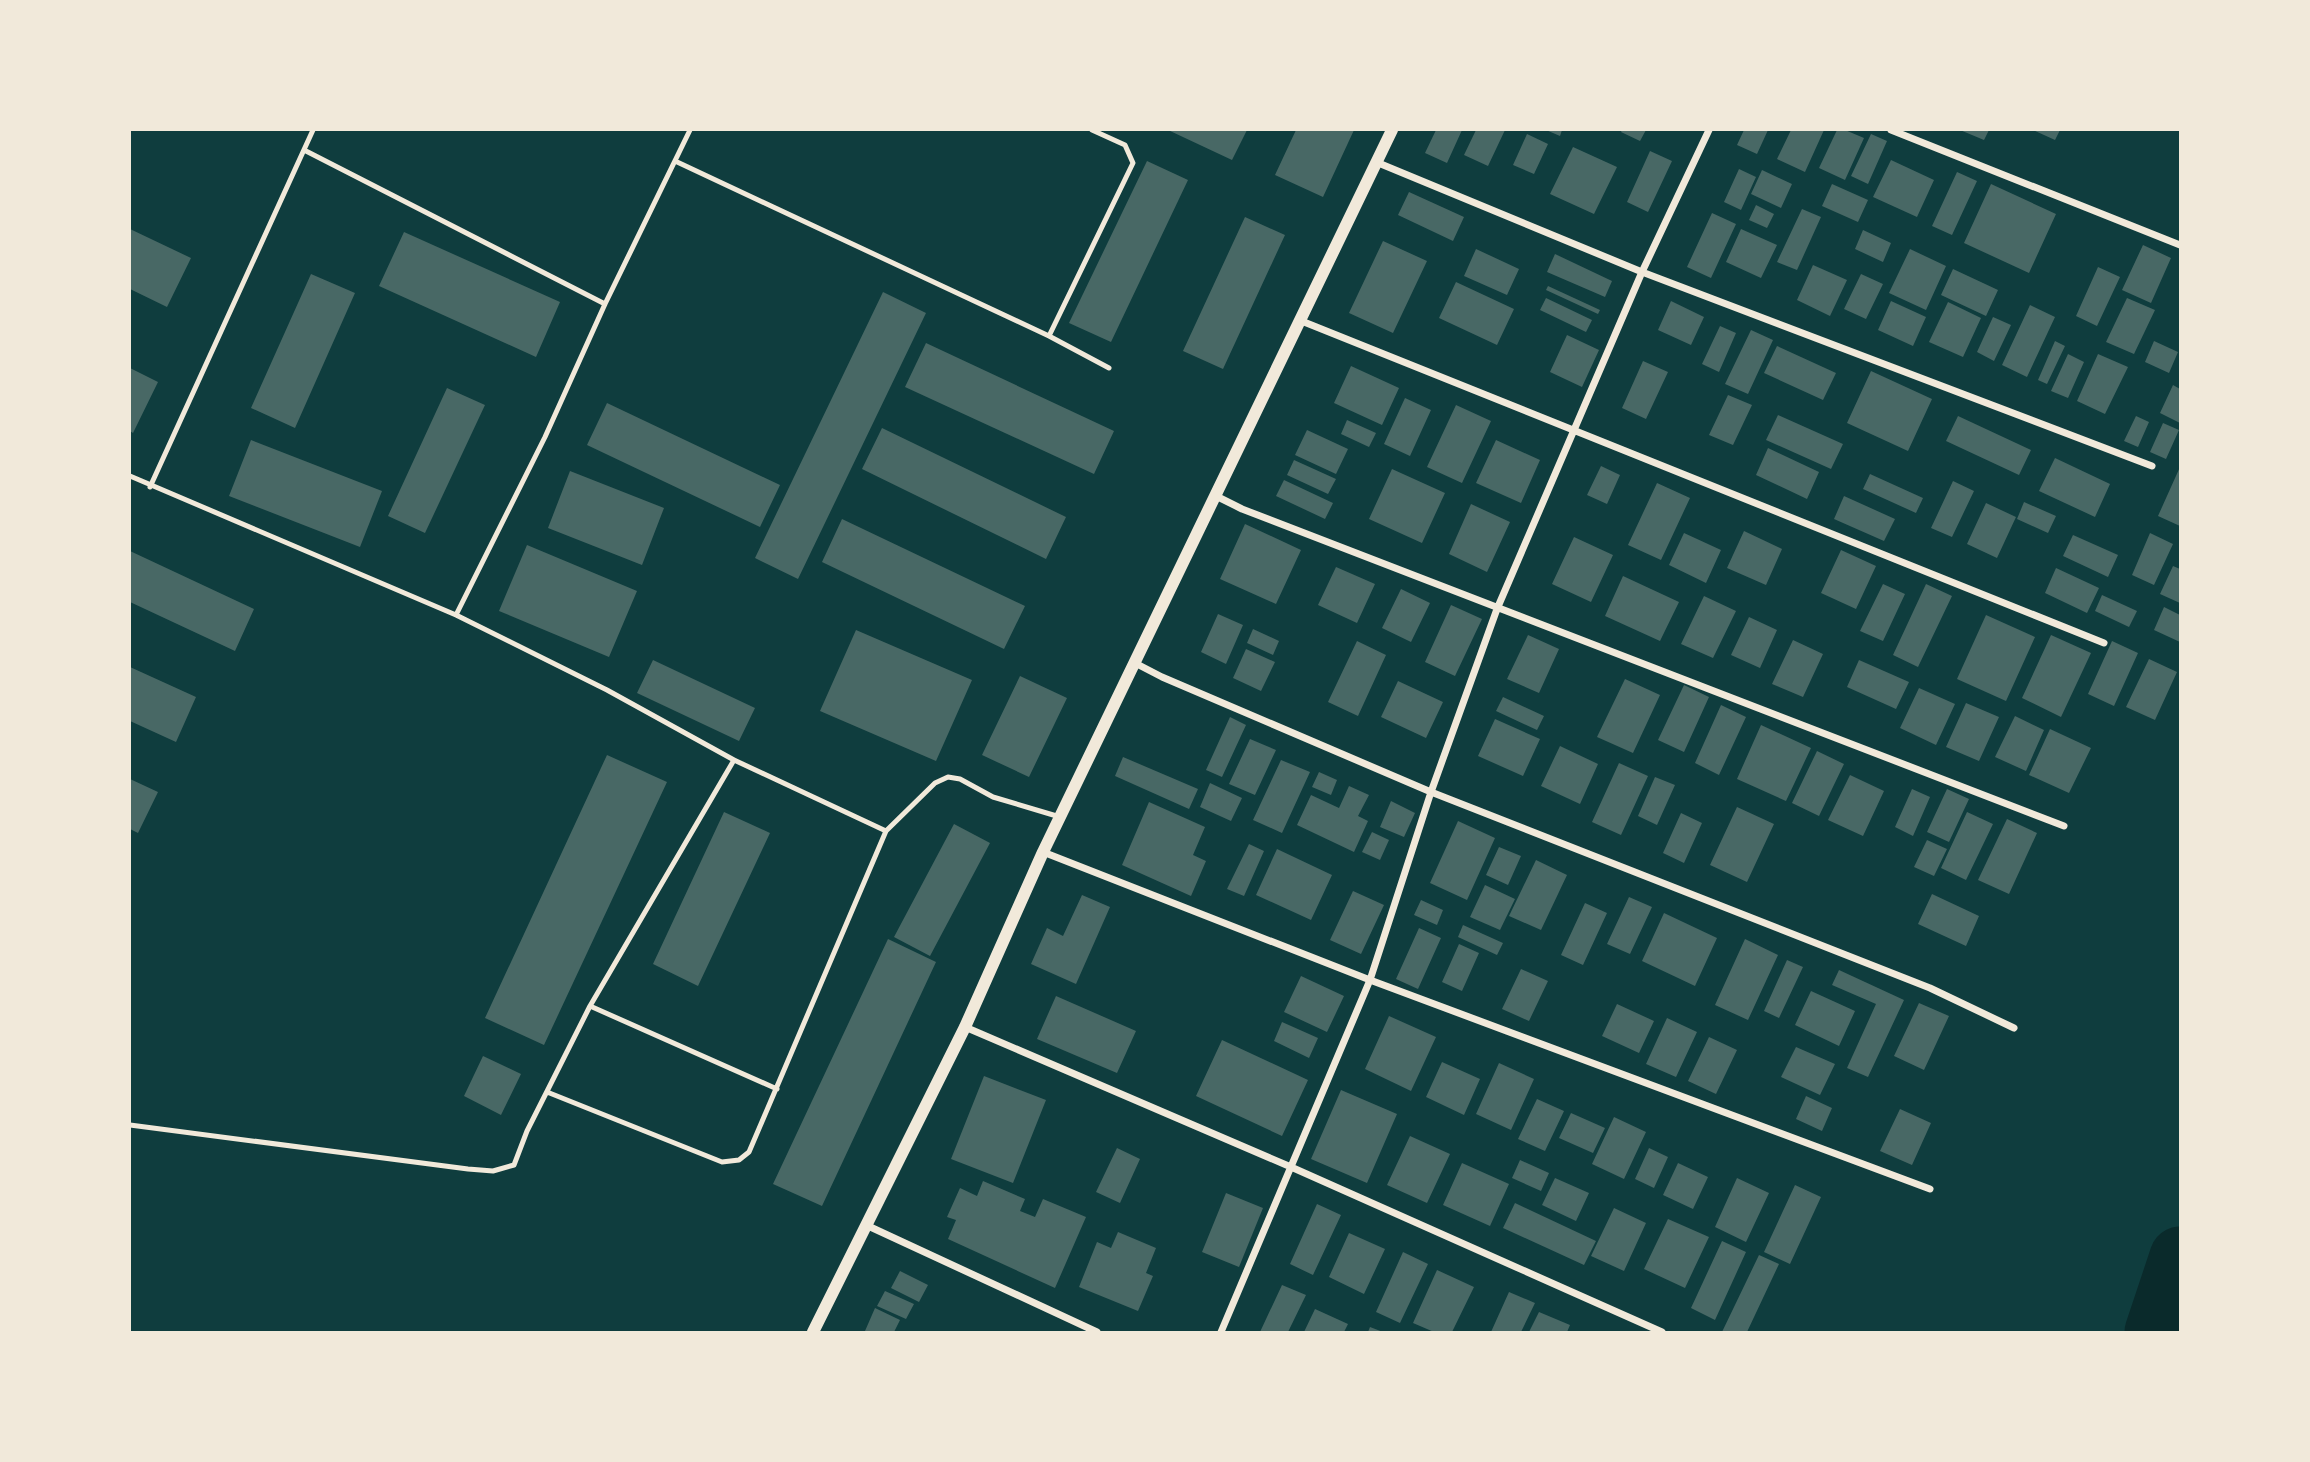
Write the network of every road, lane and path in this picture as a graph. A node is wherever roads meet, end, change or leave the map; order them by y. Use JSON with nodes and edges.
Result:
{"nodes":[{"id":1,"x":313,"y":130,"type":"edge"},
{"id":2,"x":690,"y":130,"type":"edge"},
{"id":3,"x":1092,"y":130,"type":"edge"},
{"id":4,"x":1392,"y":130,"type":"edge"},
{"id":5,"x":1709,"y":130,"type":"edge"},
{"id":6,"x":1891,"y":130,"type":"edge"},
{"id":7,"x":304,"y":150,"type":"junction"},
{"id":8,"x":676,"y":161,"type":"junction"},
{"id":9,"x":1376,"y":162,"type":"junction"},
{"id":10,"x":2180,"y":245,"type":"edge"},
{"id":11,"x":1642,"y":272,"type":"junction"},
{"id":12,"x":605,"y":304,"type":"junction"},
{"id":13,"x":1299,"y":320,"type":"junction"},
{"id":14,"x":1049,"y":336,"type":"junction"},
{"id":15,"x":1109,"y":368,"type":"dead end"},
{"id":16,"x":1574,"y":429,"type":"junction"},
{"id":17,"x":2152,"y":466,"type":"dead end"},
{"id":18,"x":130,"y":476,"type":"edge"},
{"id":19,"x":150,"y":486,"type":"junction"},
{"id":20,"x":1216,"y":496,"type":"junction"},
{"id":21,"x":1497,"y":609,"type":"junction"},
{"id":22,"x":456,"y":615,"type":"junction"},
{"id":23,"x":2104,"y":643,"type":"dead end"},
{"id":24,"x":1135,"y":663,"type":"junction"},
{"id":25,"x":734,"y":760,"type":"junction"},
{"id":26,"x":1431,"y":792,"type":"junction"},
{"id":27,"x":1060,"y":817,"type":"junction"},
{"id":28,"x":2064,"y":826,"type":"dead end"},
{"id":29,"x":886,"y":831,"type":"junction"},
{"id":30,"x":1043,"y":852,"type":"junction"},
{"id":31,"x":1370,"y":980,"type":"junction"},
{"id":32,"x":590,"y":1006,"type":"junction"},
{"id":33,"x":965,"y":1027,"type":"junction"},
{"id":34,"x":2014,"y":1028,"type":"dead end"},
{"id":35,"x":777,"y":1089,"type":"junction"},
{"id":36,"x":547,"y":1092,"type":"junction"},
{"id":37,"x":130,"y":1125,"type":"edge"},
{"id":38,"x":1291,"y":1167,"type":"junction"},
{"id":39,"x":1930,"y":1189,"type":"dead end"},
{"id":40,"x":865,"y":1225,"type":"junction"},
{"id":41,"x":813,"y":1332,"type":"edge"},
{"id":42,"x":1097,"y":1332,"type":"edge"},
{"id":43,"x":1221,"y":1332,"type":"edge"},
{"id":44,"x":1662,"y":1332,"type":"edge"}],
"edges":[{"from":1,"to":7,"type":"lane"},
{"from":2,"to":8,"type":"lane"},
{"from":3,"to":14,"type":"lane"},
{"from":4,"to":9,"type":"street"},
{"from":5,"to":11,"type":"street"},
{"from":6,"to":10,"type":"street"},
{"from":7,"to":12,"type":"lane"},
{"from":7,"to":19,"type":"lane"},
{"from":8,"to":12,"type":"lane"},
{"from":8,"to":14,"type":"lane"},
{"from":9,"to":11,"type":"street"},
{"from":9,"to":13,"type":"street"},
{"from":11,"to":16,"type":"street"},
{"from":11,"to":17,"type":"street"},
{"from":12,"to":22,"type":"lane"},
{"from":13,"to":16,"type":"street"},
{"from":13,"to":20,"type":"street"},
{"from":14,"to":15,"type":"lane"},
{"from":16,"to":21,"type":"street"},
{"from":16,"to":23,"type":"street"},
{"from":18,"to":19,"type":"lane"},
{"from":19,"to":22,"type":"lane"},
{"from":20,"to":21,"type":"street"},
{"from":20,"to":24,"type":"street"},
{"from":21,"to":26,"type":"street"},
{"from":21,"to":28,"type":"street"},
{"from":22,"to":25,"type":"lane"},
{"from":24,"to":26,"type":"street"},
{"from":24,"to":27,"type":"street"},
{"from":25,"to":29,"type":"lane"},
{"from":25,"to":32,"type":"lane"},
{"from":26,"to":31,"type":"street"},
{"from":26,"to":34,"type":"street"},
{"from":27,"to":29,"type":"lane"},
{"from":27,"to":30,"type":"street"},
{"from":29,"to":35,"type":"lane"},
{"from":30,"to":31,"type":"street"},
{"from":30,"to":33,"type":"street"},
{"from":31,"to":38,"type":"street"},
{"from":31,"to":39,"type":"street"},
{"from":32,"to":35,"type":"lane"},
{"from":32,"to":36,"type":"lane"},
{"from":33,"to":38,"type":"street"},
{"from":33,"to":40,"type":"street"},
{"from":35,"to":36,"type":"lane"},
{"from":36,"to":37,"type":"lane"},
{"from":38,"to":43,"type":"street"},
{"from":38,"to":44,"type":"street"},
{"from":40,"to":41,"type":"street"},
{"from":40,"to":42,"type":"street"}]}
